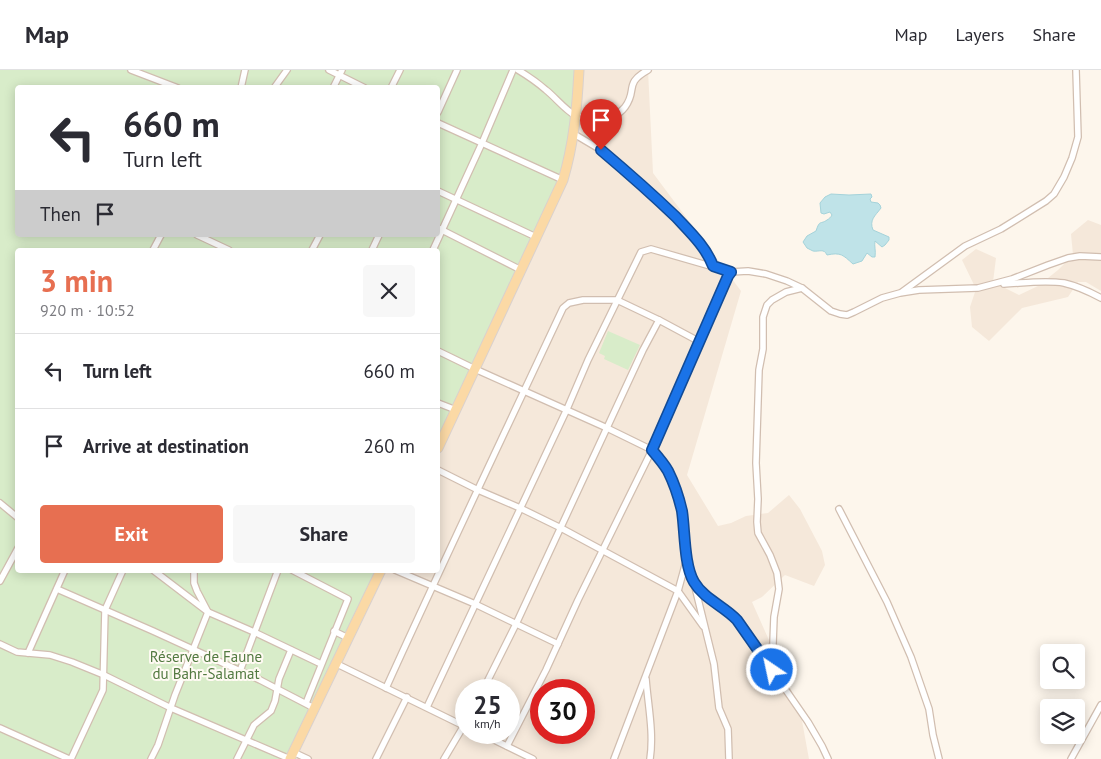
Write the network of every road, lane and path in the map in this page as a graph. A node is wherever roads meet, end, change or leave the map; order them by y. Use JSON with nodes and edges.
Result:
{"nodes":[{"id":1,"x":130,"y":70,"type":"edge"},
{"id":2,"x":245,"y":70,"type":"edge"},
{"id":3,"x":287,"y":70,"type":"edge"},
{"id":4,"x":329,"y":70,"type":"edge"},
{"id":5,"x":400,"y":70,"type":"edge"},
{"id":6,"x":457,"y":70,"type":"edge"},
{"id":7,"x":513,"y":70,"type":"edge"},
{"id":8,"x":518,"y":70,"type":"edge"},
{"id":9,"x":579,"y":70,"type":"edge"},
{"id":10,"x":648,"y":70,"type":"edge"},
{"id":11,"x":1076,"y":70,"type":"edge"},
{"id":12,"x":340,"y":72,"type":"edge"},
{"id":13,"x":170,"y":85,"type":"edge"},
{"id":14,"x":242,"y":85,"type":"edge"},
{"id":15,"x":276,"y":85,"type":"edge"},
{"id":16,"x":334,"y":85,"type":"edge"},
{"id":17,"x":360,"y":85,"type":"edge"},
{"id":18,"x":392,"y":85,"type":"edge"},
{"id":19,"x":440,"y":108,"type":"edge"},
{"id":20,"x":576,"y":116,"type":"junction"},
{"id":21,"x":440,"y":124,"type":"edge"},
{"id":22,"x":574,"y":134,"type":"junction"},
{"id":23,"x":482,"y":143,"type":"junction"},
{"id":24,"x":563,"y":180,"type":"junction"},
{"id":25,"x":440,"y":192,"type":"edge"},
{"id":26,"x":455,"y":200,"type":"junction"},
{"id":27,"x":440,"y":229,"type":"edge"},
{"id":28,"x":200,"y":237,"type":"edge"},
{"id":29,"x":536,"y":237,"type":"junction"},
{"id":30,"x":217,"y":248,"type":"edge"},
{"id":31,"x":1101,"y":257,"type":"edge"},
{"id":32,"x":713,"y":266,"type":"junction"},
{"id":33,"x":521,"y":270,"type":"junction"},
{"id":34,"x":731,"y":272,"type":"junction"},
{"id":35,"x":992,"y":285,"type":"junction"},
{"id":36,"x":802,"y":288,"type":"junction"},
{"id":37,"x":900,"y":293,"type":"junction"},
{"id":38,"x":1101,"y":298,"type":"edge"},
{"id":39,"x":617,"y":300,"type":"junction"},
{"id":40,"x":659,"y":320,"type":"junction"},
{"id":41,"x":700,"y":342,"type":"junction"},
{"id":42,"x":440,"y":352,"type":"edge"},
{"id":43,"x":475,"y":369,"type":"junction"},
{"id":44,"x":525,"y":390,"type":"junction"},
{"id":45,"x":440,"y":404,"type":"edge"},
{"id":46,"x":567,"y":409,"type":"junction"},
{"id":47,"x":456,"y":410,"type":"junction"},
{"id":48,"x":607,"y":428,"type":"junction"},
{"id":49,"x":440,"y":444,"type":"edge"},
{"id":50,"x":652,"y":450,"type":"junction"},
{"id":51,"x":440,"y":471,"type":"edge"},
{"id":52,"x":478,"y":490,"type":"junction"},
{"id":53,"x":0,"y":502,"type":"edge"},
{"id":54,"x":520,"y":508,"type":"junction"},
{"id":55,"x":840,"y":509,"type":"dead end"},
{"id":56,"x":15,"y":515,"type":"edge"},
{"id":57,"x":561,"y":528,"type":"junction"},
{"id":58,"x":603,"y":550,"type":"junction"},
{"id":59,"x":15,"y":554,"type":"edge"},
{"id":60,"x":687,"y":556,"type":"junction"},
{"id":61,"x":440,"y":569,"type":"edge"},
{"id":62,"x":64,"y":573,"type":"edge"},
{"id":63,"x":122,"y":573,"type":"edge"},
{"id":64,"x":157,"y":573,"type":"edge"},
{"id":65,"x":194,"y":573,"type":"edge"},
{"id":66,"x":277,"y":573,"type":"edge"},
{"id":67,"x":298,"y":573,"type":"edge"},
{"id":68,"x":380,"y":573,"type":"edge"},
{"id":69,"x":402,"y":573,"type":"edge"},
{"id":70,"x":438,"y":573,"type":"edge"},
{"id":71,"x":0,"y":581,"type":"edge"},
{"id":72,"x":694,"y":583,"type":"junction"},
{"id":73,"x":432,"y":586,"type":"junction"},
{"id":74,"x":57,"y":589,"type":"junction"},
{"id":75,"x":678,"y":591,"type":"junction"},
{"id":76,"x":475,"y":604,"type":"junction"},
{"id":77,"x":105,"y":610,"type":"junction"},
{"id":78,"x":208,"y":612,"type":"junction"},
{"id":79,"x":516,"y":624,"type":"junction"},
{"id":80,"x":706,"y":629,"type":"junction"},
{"id":81,"x":334,"y":631,"type":"junction"},
{"id":82,"x":254,"y":632,"type":"junction"},
{"id":83,"x":348,"y":638,"type":"junction"},
{"id":84,"x":0,"y":644,"type":"edge"},
{"id":85,"x":558,"y":644,"type":"junction"},
{"id":86,"x":194,"y":650,"type":"junction"},
{"id":87,"x":291,"y":650,"type":"junction"},
{"id":88,"x":28,"y":653,"type":"junction"},
{"id":89,"x":336,"y":663,"type":"junction"},
{"id":90,"x":321,"y":664,"type":"junction"},
{"id":91,"x":772,"y":670,"type":"junction"},
{"id":92,"x":240,"y":671,"type":"junction"},
{"id":93,"x":104,"y":675,"type":"junction"},
{"id":94,"x":646,"y":676,"type":"junction"},
{"id":95,"x":488,"y":679,"type":"edge"},
{"id":96,"x":277,"y":688,"type":"junction"},
{"id":97,"x":386,"y":688,"type":"junction"},
{"id":98,"x":407,"y":697,"type":"junction"},
{"id":99,"x":1101,"y":705,"type":"edge"},
{"id":100,"x":310,"y":706,"type":"junction"},
{"id":101,"x":427,"y":707,"type":"junction"},
{"id":102,"x":171,"y":708,"type":"junction"},
{"id":103,"x":455,"y":720,"type":"edge"},
{"id":104,"x":0,"y":728,"type":"edge"},
{"id":105,"x":246,"y":740,"type":"junction"},
{"id":106,"x":455,"y":742,"type":"edge"},
{"id":107,"x":503,"y":744,"type":"edge"},
{"id":108,"x":507,"y":746,"type":"junction"},
{"id":109,"x":291,"y":757,"type":"edge"},
{"id":110,"x":70,"y":759,"type":"edge"},
{"id":111,"x":151,"y":759,"type":"edge"},
{"id":112,"x":237,"y":759,"type":"edge"},
{"id":113,"x":308,"y":759,"type":"edge"},
{"id":114,"x":376,"y":759,"type":"edge"},
{"id":115,"x":444,"y":759,"type":"edge"},
{"id":116,"x":533,"y":759,"type":"edge"},
{"id":117,"x":614,"y":759,"type":"edge"},
{"id":118,"x":650,"y":759,"type":"edge"},
{"id":119,"x":729,"y":759,"type":"edge"},
{"id":120,"x":828,"y":759,"type":"edge"},
{"id":121,"x":938,"y":759,"type":"edge"},
{"id":122,"x":1071,"y":759,"type":"edge"}],
"edges":[{"from":1,"to":13,"type":"street"},
{"from":2,"to":14,"type":"street"},
{"from":3,"to":15,"type":"street"},
{"from":4,"to":12,"type":"street"},
{"from":5,"to":18,"type":"street"},
{"from":6,"to":19,"type":"street"},
{"from":7,"to":23,"type":"street"},
{"from":8,"to":20,"type":"street"},
{"from":9,"to":20,"type":"main road"},
{"from":10,"to":20,"type":"street"},
{"from":11,"to":37,"type":"street"},
{"from":12,"to":16,"type":"street"},
{"from":12,"to":17,"type":"street"},
{"from":20,"to":22,"type":"main road"},
{"from":21,"to":23,"type":"street"},
{"from":22,"to":24,"type":"main road"},
{"from":22,"to":32,"type":"street"},
{"from":23,"to":24,"type":"street"},
{"from":23,"to":26,"type":"street"},
{"from":24,"to":29,"type":"main road"},
{"from":25,"to":26,"type":"street"},
{"from":26,"to":27,"type":"street"},
{"from":26,"to":29,"type":"street"},
{"from":27,"to":33,"type":"street"},
{"from":28,"to":30,"type":"street"},
{"from":29,"to":33,"type":"main road"},
{"from":31,"to":35,"type":"street"},
{"from":32,"to":34,"type":"street"},
{"from":32,"to":39,"type":"street"},
{"from":33,"to":43,"type":"main road"},
{"from":34,"to":36,"type":"street"},
{"from":34,"to":41,"type":"street"},
{"from":35,"to":37,"type":"street"},
{"from":35,"to":38,"type":"street"},
{"from":36,"to":37,"type":"street"},
{"from":36,"to":91,"type":"street"},
{"from":39,"to":40,"type":"street"},
{"from":39,"to":44,"type":"street"},
{"from":39,"to":46,"type":"street"},
{"from":40,"to":41,"type":"street"},
{"from":40,"to":48,"type":"street"},
{"from":41,"to":50,"type":"street"},
{"from":42,"to":43,"type":"street"},
{"from":43,"to":44,"type":"street"},
{"from":43,"to":47,"type":"main road"},
{"from":44,"to":46,"type":"street"},
{"from":44,"to":52,"type":"street"},
{"from":45,"to":47,"type":"street"},
{"from":46,"to":48,"type":"street"},
{"from":46,"to":54,"type":"street"},
{"from":47,"to":49,"type":"main road"},
{"from":48,"to":50,"type":"street"},
{"from":48,"to":57,"type":"street"},
{"from":50,"to":58,"type":"street"},
{"from":50,"to":60,"type":"street"},
{"from":51,"to":52,"type":"street"},
{"from":52,"to":54,"type":"street"},
{"from":52,"to":61,"type":"street"},
{"from":53,"to":56,"type":"street"},
{"from":54,"to":57,"type":"street"},
{"from":54,"to":76,"type":"street"},
{"from":55,"to":121,"type":"street"},
{"from":57,"to":58,"type":"street"},
{"from":57,"to":79,"type":"street"},
{"from":58,"to":75,"type":"street"},
{"from":58,"to":85,"type":"street"},
{"from":59,"to":71,"type":"street"},
{"from":60,"to":72,"type":"street"},
{"from":60,"to":75,"type":"street"},
{"from":62,"to":74,"type":"street"},
{"from":63,"to":77,"type":"street"},
{"from":64,"to":78,"type":"street"},
{"from":65,"to":78,"type":"street"},
{"from":66,"to":82,"type":"street"},
{"from":67,"to":81,"type":"street"},
{"from":68,"to":83,"type":"main road"},
{"from":69,"to":73,"type":"street"},
{"from":70,"to":73,"type":"street"},
{"from":72,"to":80,"type":"street"},
{"from":72,"to":91,"type":"street"},
{"from":73,"to":76,"type":"street"},
{"from":73,"to":97,"type":"street"},
{"from":74,"to":77,"type":"street"},
{"from":74,"to":88,"type":"street"},
{"from":75,"to":80,"type":"street"},
{"from":75,"to":94,"type":"street"},
{"from":76,"to":79,"type":"street"},
{"from":76,"to":101,"type":"street"},
{"from":77,"to":86,"type":"street"},
{"from":77,"to":93,"type":"street"},
{"from":78,"to":82,"type":"street"},
{"from":78,"to":86,"type":"street"},
{"from":79,"to":85,"type":"street"},
{"from":79,"to":95,"type":"street"},
{"from":80,"to":119,"type":"street"},
{"from":81,"to":83,"type":"street"},
{"from":81,"to":90,"type":"street"},
{"from":82,"to":87,"type":"street"},
{"from":82,"to":92,"type":"street"},
{"from":83,"to":89,"type":"main road"},
{"from":84,"to":88,"type":"street"},
{"from":85,"to":108,"type":"street"},
{"from":86,"to":92,"type":"street"},
{"from":86,"to":102,"type":"street"},
{"from":87,"to":90,"type":"street"},
{"from":87,"to":96,"type":"street"},
{"from":88,"to":93,"type":"street"},
{"from":89,"to":97,"type":"street"},
{"from":89,"to":100,"type":"main road"},
{"from":90,"to":100,"type":"street"},
{"from":91,"to":120,"type":"street"},
{"from":92,"to":96,"type":"street"},
{"from":93,"to":102,"type":"street"},
{"from":93,"to":110,"type":"street"},
{"from":94,"to":117,"type":"street"},
{"from":94,"to":118,"type":"street"},
{"from":96,"to":100,"type":"street"},
{"from":96,"to":105,"type":"street"},
{"from":97,"to":98,"type":"street"},
{"from":98,"to":101,"type":"street"},
{"from":98,"to":114,"type":"street"},
{"from":99,"to":122,"type":"street"},
{"from":100,"to":109,"type":"main road"},
{"from":101,"to":103,"type":"street"},
{"from":102,"to":105,"type":"street"},
{"from":102,"to":111,"type":"street"},
{"from":104,"to":110,"type":"street"},
{"from":105,"to":109,"type":"street"},
{"from":105,"to":112,"type":"street"},
{"from":106,"to":115,"type":"street"},
{"from":107,"to":108,"type":"street"},
{"from":108,"to":116,"type":"street"},
{"from":109,"to":113,"type":"street"}]}
